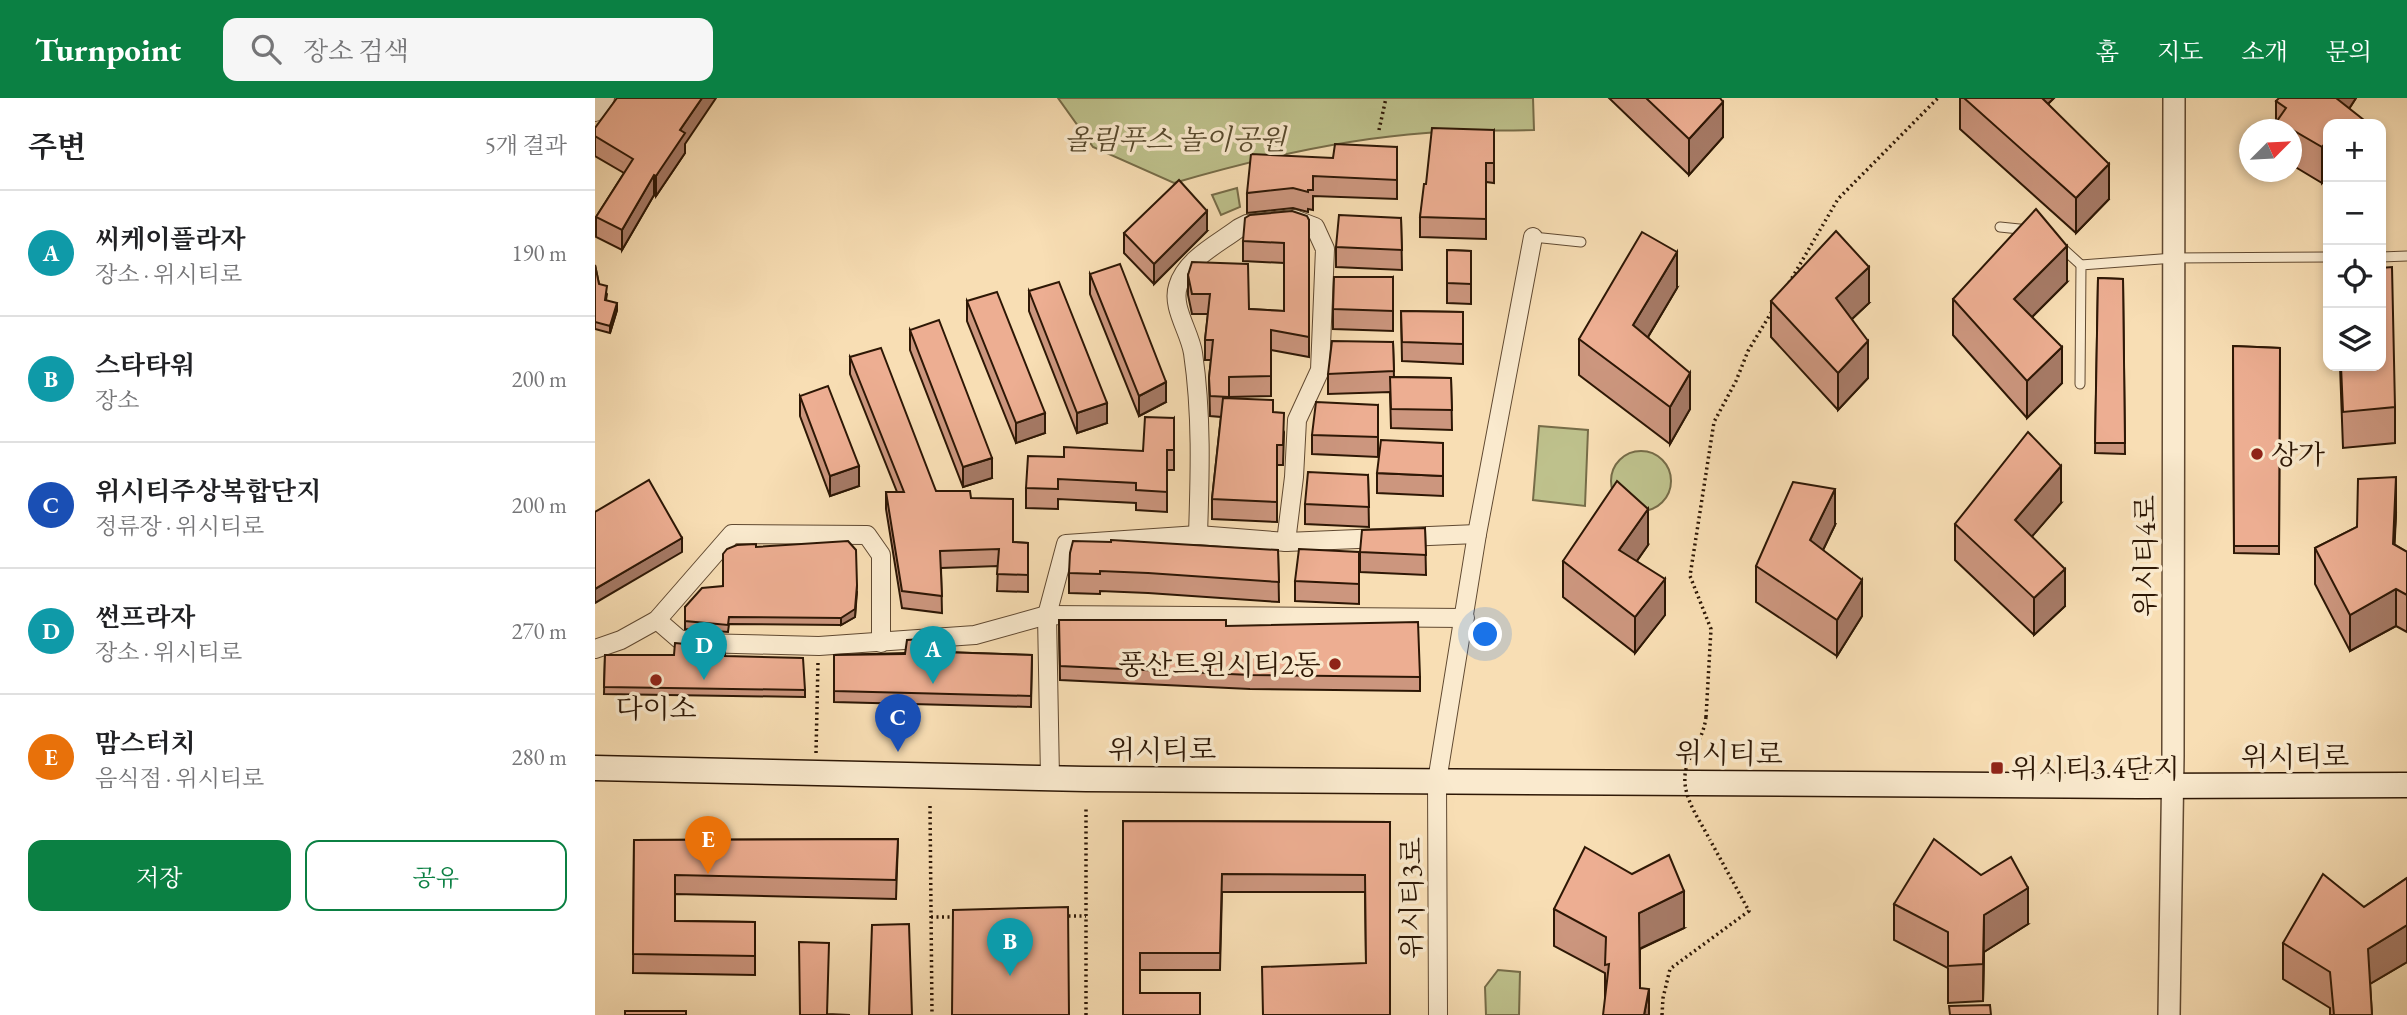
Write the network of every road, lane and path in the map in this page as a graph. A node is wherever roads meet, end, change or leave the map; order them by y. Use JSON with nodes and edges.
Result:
{"nodes":[{"id":1,"x":605,"y":98,"type":"edge"},
{"id":2,"x":1386,"y":98,"type":"edge"},
{"id":3,"x":1938,"y":98,"type":"edge"},
{"id":4,"x":2174,"y":98,"type":"edge"},
{"id":5,"x":595,"y":112,"type":"edge"},
{"id":6,"x":1378,"y":130,"type":"dead end"},
{"id":7,"x":2000,"y":227,"type":"dead end"},
{"id":8,"x":2043,"y":231,"type":"edge"},
{"id":9,"x":1533,"y":237,"type":"joint"},
{"id":10,"x":2052,"y":240,"type":"edge"},
{"id":11,"x":1581,"y":242,"type":"dead end"},
{"id":12,"x":2407,"y":256,"type":"edge"},
{"id":13,"x":2323,"y":257,"type":"edge"},
{"id":14,"x":2386,"y":257,"type":"edge"},
{"id":15,"x":2174,"y":258,"type":"junction"},
{"id":16,"x":2081,"y":265,"type":"junction"},
{"id":17,"x":1783,"y":293,"type":"edge"},
{"id":18,"x":1776,"y":304,"type":"edge"},
{"id":19,"x":2080,"y":384,"type":"dead end"},
{"id":20,"x":1477,"y":534,"type":"junction"},
{"id":21,"x":1198,"y":535,"type":"junction"},
{"id":22,"x":1286,"y":542,"type":"junction"},
{"id":23,"x":1047,"y":615,"type":"junction"},
{"id":24,"x":1465,"y":618,"type":"junction"},
{"id":25,"x":657,"y":620,"type":"junction"},
{"id":26,"x":881,"y":643,"type":"junction"},
{"id":27,"x":819,"y":646,"type":"junction"},
{"id":28,"x":595,"y":649,"type":"edge"},
{"id":29,"x":595,"y":768,"type":"edge"},
{"id":30,"x":816,"y":772,"type":"junction"},
{"id":31,"x":1050,"y":778,"type":"junction"},
{"id":32,"x":1437,"y":781,"type":"junction"},
{"id":33,"x":2407,"y":785,"type":"edge"},
{"id":34,"x":2172,"y":786,"type":"junction"},
{"id":35,"x":930,"y":806,"type":"dead end"},
{"id":36,"x":1086,"y":809,"type":"dead end"},
{"id":37,"x":1060,"y":916,"type":"edge"},
{"id":38,"x":1086,"y":916,"type":"junction"},
{"id":39,"x":931,"y":917,"type":"junction"},
{"id":40,"x":970,"y":917,"type":"edge"},
{"id":41,"x":932,"y":1015,"type":"edge"},
{"id":42,"x":1086,"y":1015,"type":"edge"},
{"id":43,"x":1438,"y":1015,"type":"edge"},
{"id":44,"x":1662,"y":1015,"type":"edge"},
{"id":45,"x":2169,"y":1015,"type":"edge"}],
"edges":[{"from":1,"to":5,"type":"street"},
{"from":2,"to":6,"type":"path"},
{"from":3,"to":17,"type":"path"},
{"from":4,"to":15,"type":"street","name":"위시티4로"},
{"from":7,"to":8,"type":"lane"},
{"from":9,"to":11,"type":"lane"},
{"from":9,"to":20,"type":"street","name":"위시티3로"},
{"from":10,"to":16,"type":"lane"},
{"from":12,"to":14,"type":"lane"},
{"from":13,"to":15,"type":"lane"},
{"from":15,"to":16,"type":"lane"},
{"from":15,"to":34,"type":"street","name":"위시티4로"},
{"from":16,"to":19,"type":"lane"},
{"from":18,"to":44,"type":"path","bridge":true},
{"from":20,"to":22,"type":"street"},
{"from":20,"to":24,"type":"street","name":"위시티3로"},
{"from":21,"to":22,"type":"street"},
{"from":21,"to":22,"type":"street"},
{"from":21,"to":23,"type":"street"},
{"from":23,"to":24,"type":"street"},
{"from":23,"to":26,"type":"street"},
{"from":23,"to":31,"type":"street"},
{"from":24,"to":32,"type":"street","name":"위시티3로"},
{"from":25,"to":26,"type":"street"},
{"from":25,"to":27,"type":"street"},
{"from":25,"to":28,"type":"street"},
{"from":26,"to":27,"type":"street"},
{"from":27,"to":30,"type":"path"},
{"from":29,"to":30,"type":"main road","name":"위시티로"},
{"from":30,"to":31,"type":"main road","name":"위시티로"},
{"from":31,"to":32,"type":"main road","name":"위시티로"},
{"from":32,"to":34,"type":"main road","name":"위시티로"},
{"from":32,"to":43,"type":"street","name":"위시티3로"},
{"from":33,"to":34,"type":"main road","name":"위시티로"},
{"from":34,"to":45,"type":"street","name":"위시티4로"},
{"from":35,"to":39,"type":"path"},
{"from":36,"to":38,"type":"path"},
{"from":37,"to":38,"type":"path"},
{"from":38,"to":42,"type":"path"},
{"from":39,"to":40,"type":"path"},
{"from":39,"to":41,"type":"path"}]}
